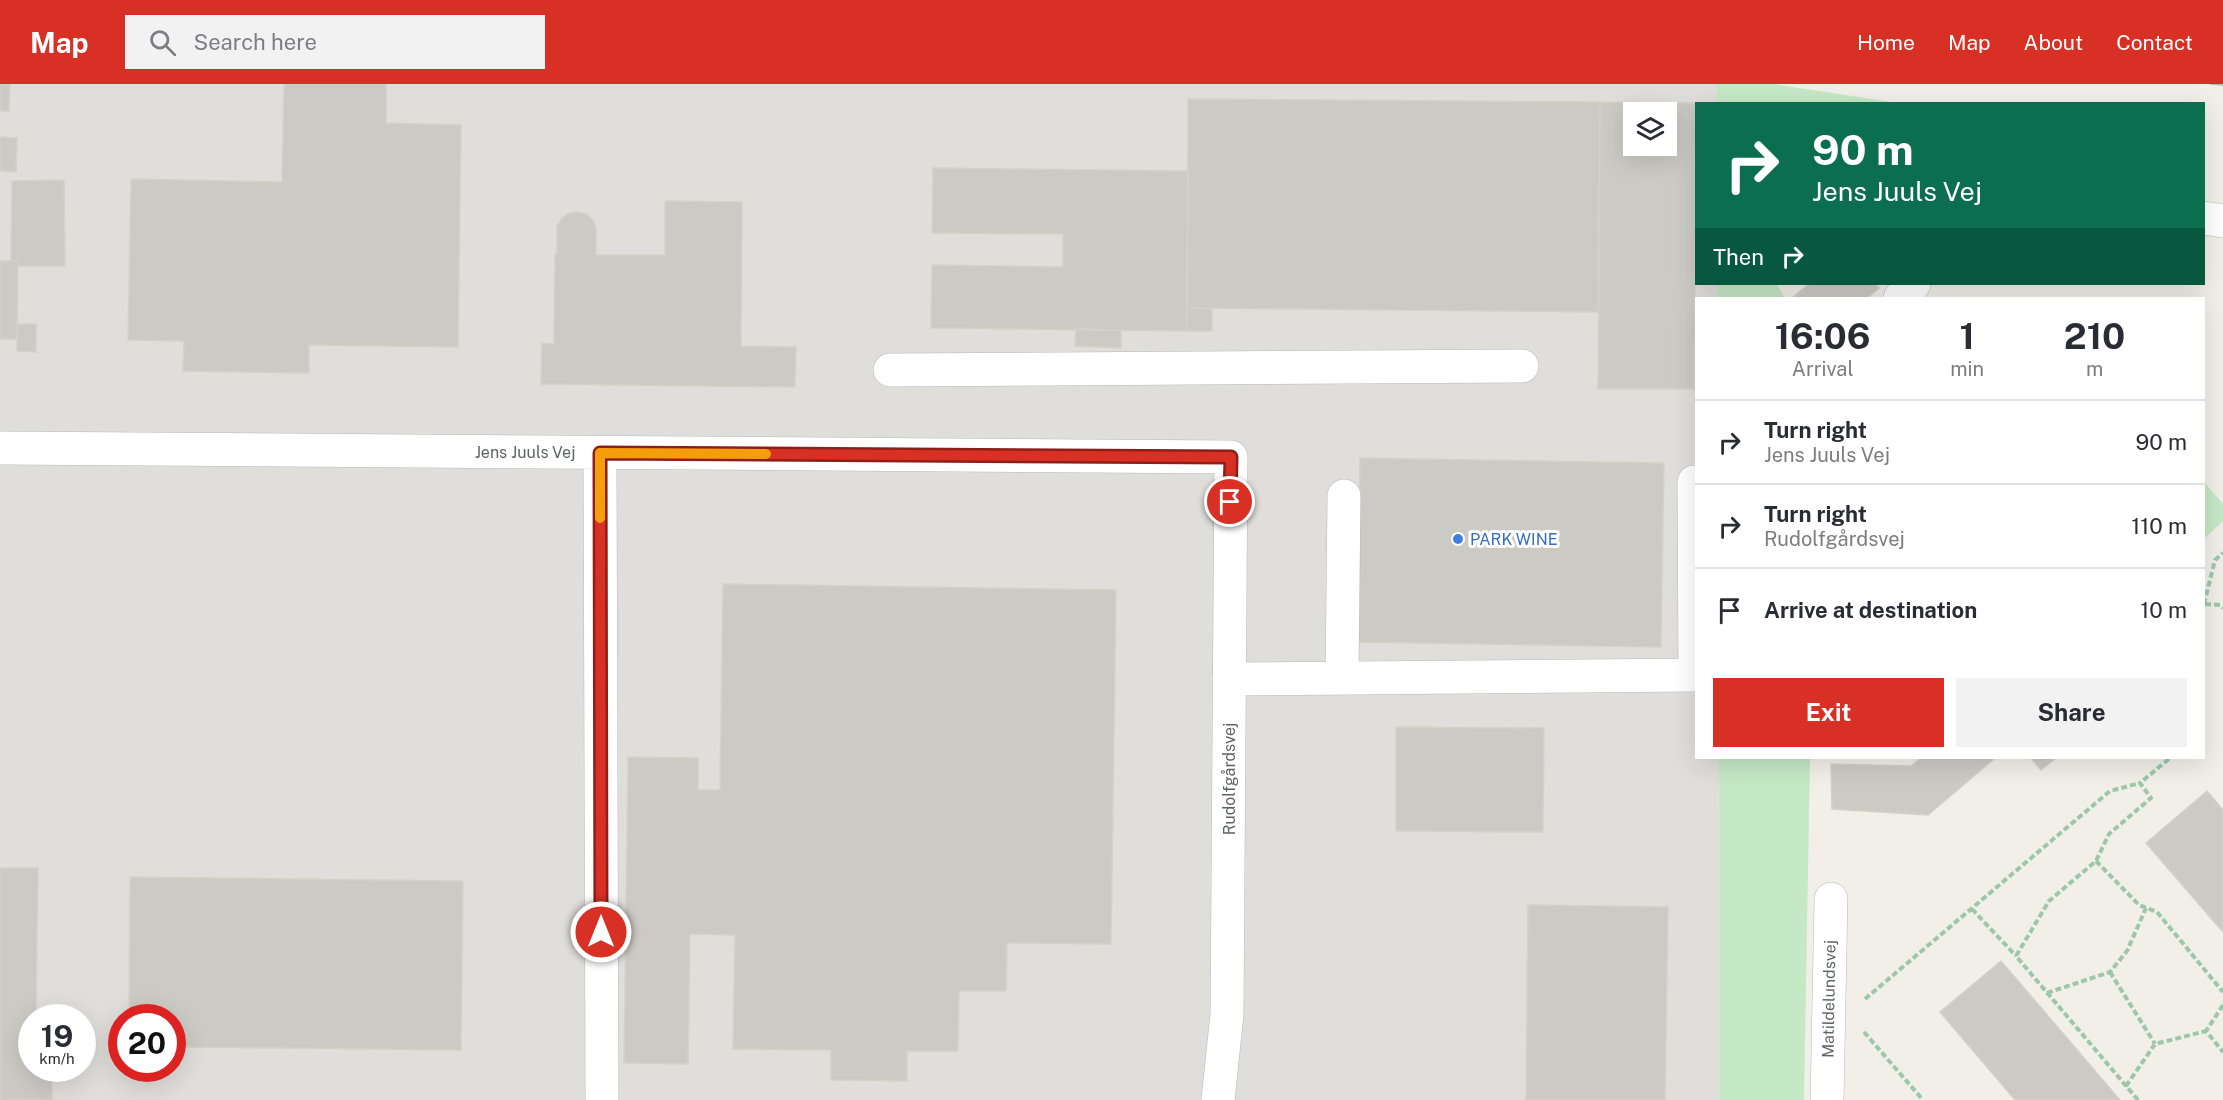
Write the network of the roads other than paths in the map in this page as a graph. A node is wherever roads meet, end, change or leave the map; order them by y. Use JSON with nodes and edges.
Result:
{"nodes":[{"id":1,"x":2205,"y":218,"type":"edge"},
{"id":2,"x":2223,"y":221,"type":"edge"},
{"id":3,"x":1913,"y":285,"type":"edge"},
{"id":4,"x":1901,"y":297,"type":"edge"},
{"id":5,"x":1522,"y":366,"type":"dead end"},
{"id":6,"x":890,"y":370,"type":"dead end"},
{"id":7,"x":0,"y":448,"type":"edge"},
{"id":8,"x":600,"y":453,"type":"junction"},
{"id":9,"x":1231,"y":457,"type":"joint"},
{"id":10,"x":1694,"y":482,"type":"dead end"},
{"id":11,"x":1344,"y":496,"type":"dead end"},
{"id":12,"x":1342,"y":678,"type":"junction"},
{"id":13,"x":1229,"y":679,"type":"junction"},
{"id":14,"x":1831,"y":899,"type":"dead end"},
{"id":15,"x":602,"y":1100,"type":"edge"},
{"id":16,"x":1218,"y":1100,"type":"edge"},
{"id":17,"x":1827,"y":1100,"type":"edge"}],
"edges":[{"from":1,"to":2,"type":"street"},
{"from":3,"to":4,"type":"street"},
{"from":5,"to":6,"type":"street"},
{"from":7,"to":8,"type":"street","name":"Jens Juuls Vej"},
{"from":8,"to":9,"type":"street","name":"Jens Juuls Vej"},
{"from":8,"to":15,"type":"street"},
{"from":9,"to":13,"type":"street","name":"Rudolfgårdsvej"},
{"from":10,"to":12,"type":"street"},
{"from":11,"to":12,"type":"street"},
{"from":12,"to":13,"type":"street"},
{"from":13,"to":16,"type":"street","name":"Rudolfgårdsvej"},
{"from":14,"to":17,"type":"street","name":"Matildelundsvej"}]}
